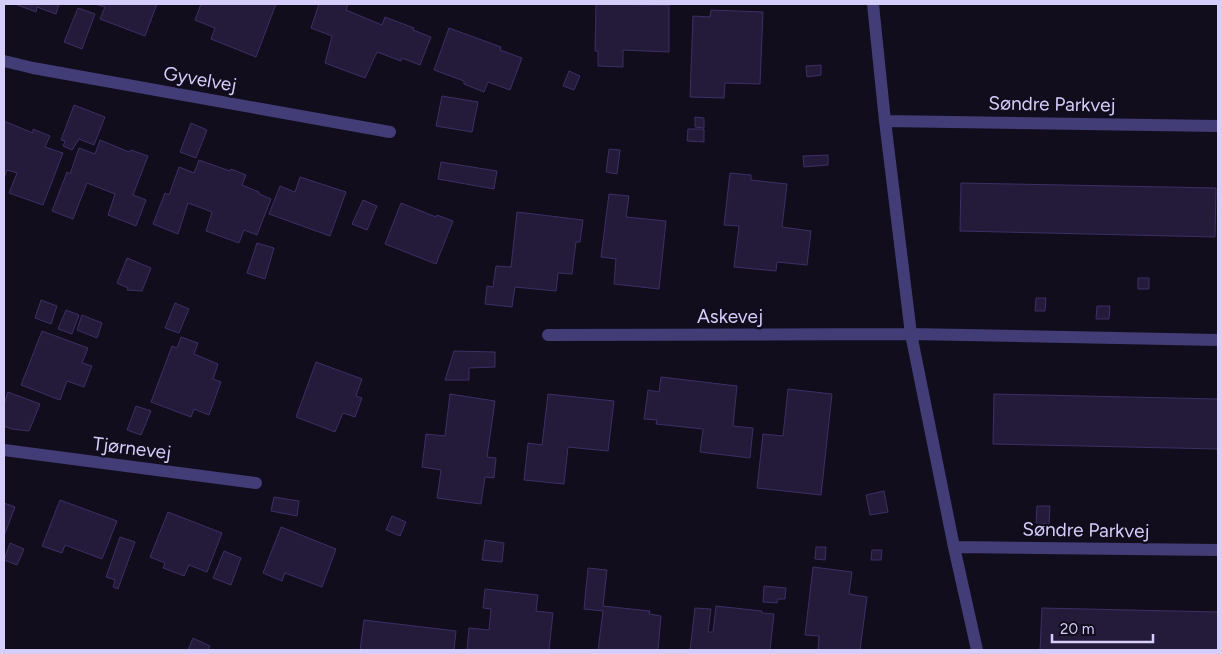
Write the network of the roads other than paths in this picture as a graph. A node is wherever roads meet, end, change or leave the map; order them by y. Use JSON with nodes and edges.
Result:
{"nodes":[{"id":1,"x":873,"y":4,"type":"edge"},
{"id":2,"x":4,"y":61,"type":"edge"},
{"id":3,"x":885,"y":121,"type":"junction"},
{"id":4,"x":1218,"y":126,"type":"edge"},
{"id":5,"x":390,"y":132,"type":"dead end"},
{"id":6,"x":911,"y":334,"type":"junction"},
{"id":7,"x":548,"y":335,"type":"dead end"},
{"id":8,"x":1218,"y":340,"type":"edge"},
{"id":9,"x":4,"y":450,"type":"edge"},
{"id":10,"x":256,"y":483,"type":"dead end"},
{"id":11,"x":954,"y":547,"type":"junction"},
{"id":12,"x":1218,"y":550,"type":"edge"},
{"id":13,"x":977,"y":650,"type":"edge"}],
"edges":[{"from":1,"to":3,"type":"street"},
{"from":2,"to":5,"type":"street","name":"Gyvelvej"},
{"from":3,"to":4,"type":"street","name":"Søndre Parkvej"},
{"from":3,"to":6,"type":"street"},
{"from":6,"to":7,"type":"street","name":"Askevej"},
{"from":6,"to":8,"type":"street"},
{"from":6,"to":11,"type":"street"},
{"from":9,"to":10,"type":"street","name":"Tjørnevej"},
{"from":11,"to":12,"type":"street","name":"Søndre Parkvej"},
{"from":11,"to":13,"type":"street"}]}
